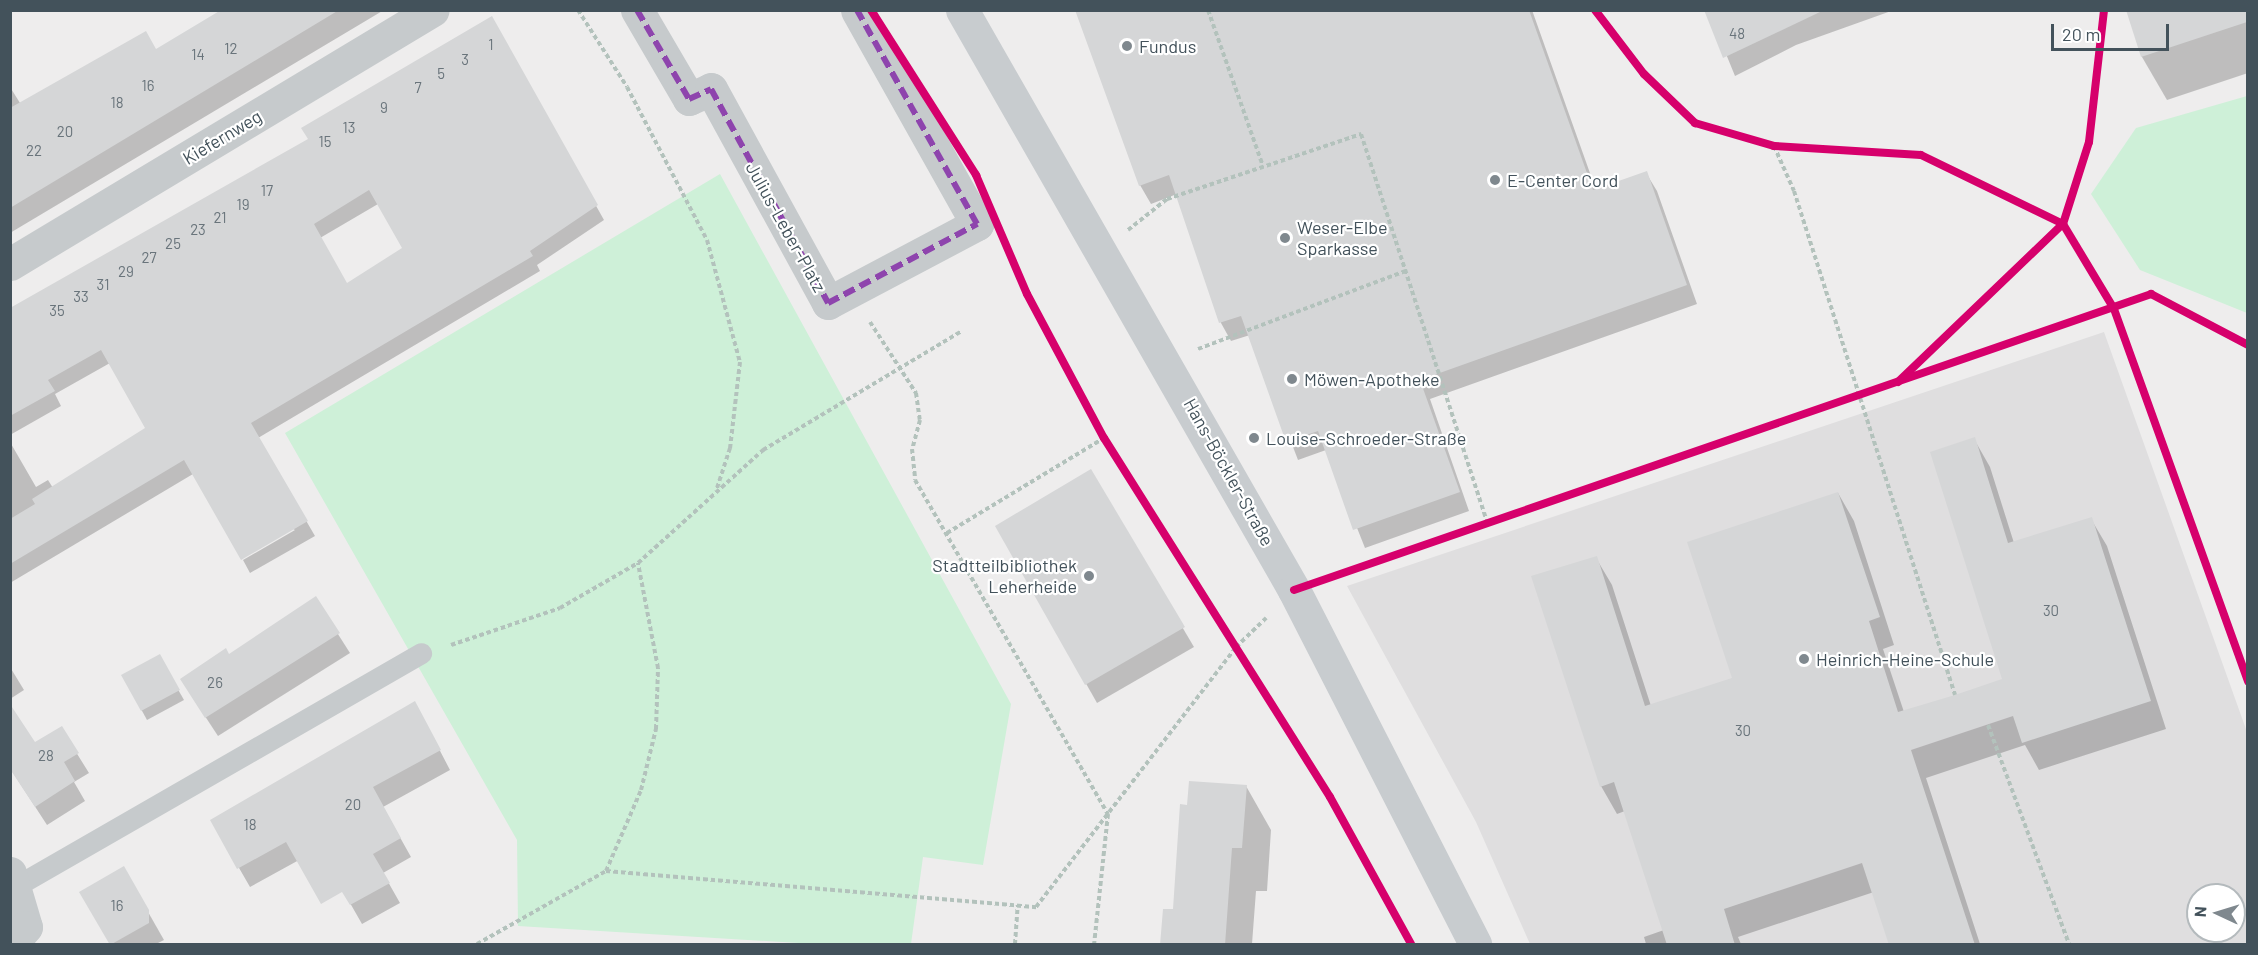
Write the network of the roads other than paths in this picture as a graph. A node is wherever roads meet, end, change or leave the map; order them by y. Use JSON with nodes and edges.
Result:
{"nodes":[{"id":1,"x":433,"y":10,"type":"edge"},
{"id":2,"x":637,"y":10,"type":"edge"},
{"id":3,"x":857,"y":10,"type":"edge"},
{"id":4,"x":963,"y":10,"type":"edge"},
{"id":5,"x":10,"y":264,"type":"edge"},
{"id":6,"x":421,"y":653,"type":"road end"},
{"id":7,"x":14,"y":879,"type":"edge"},
{"id":8,"x":11,"y":945,"type":"edge"},
{"id":9,"x":1475,"y":945,"type":"edge"}],
"edges":[{"from":1,"to":5,"type":"street","name":"Kiefernweg"},
{"from":2,"to":3,"type":"street","name":"Julius-Leber-Platz"},
{"from":4,"to":9,"type":"street","name":"Hans-Böckler-Straße"},
{"from":6,"to":7,"type":"lane"},
{"from":7,"to":8,"type":"street"}]}
